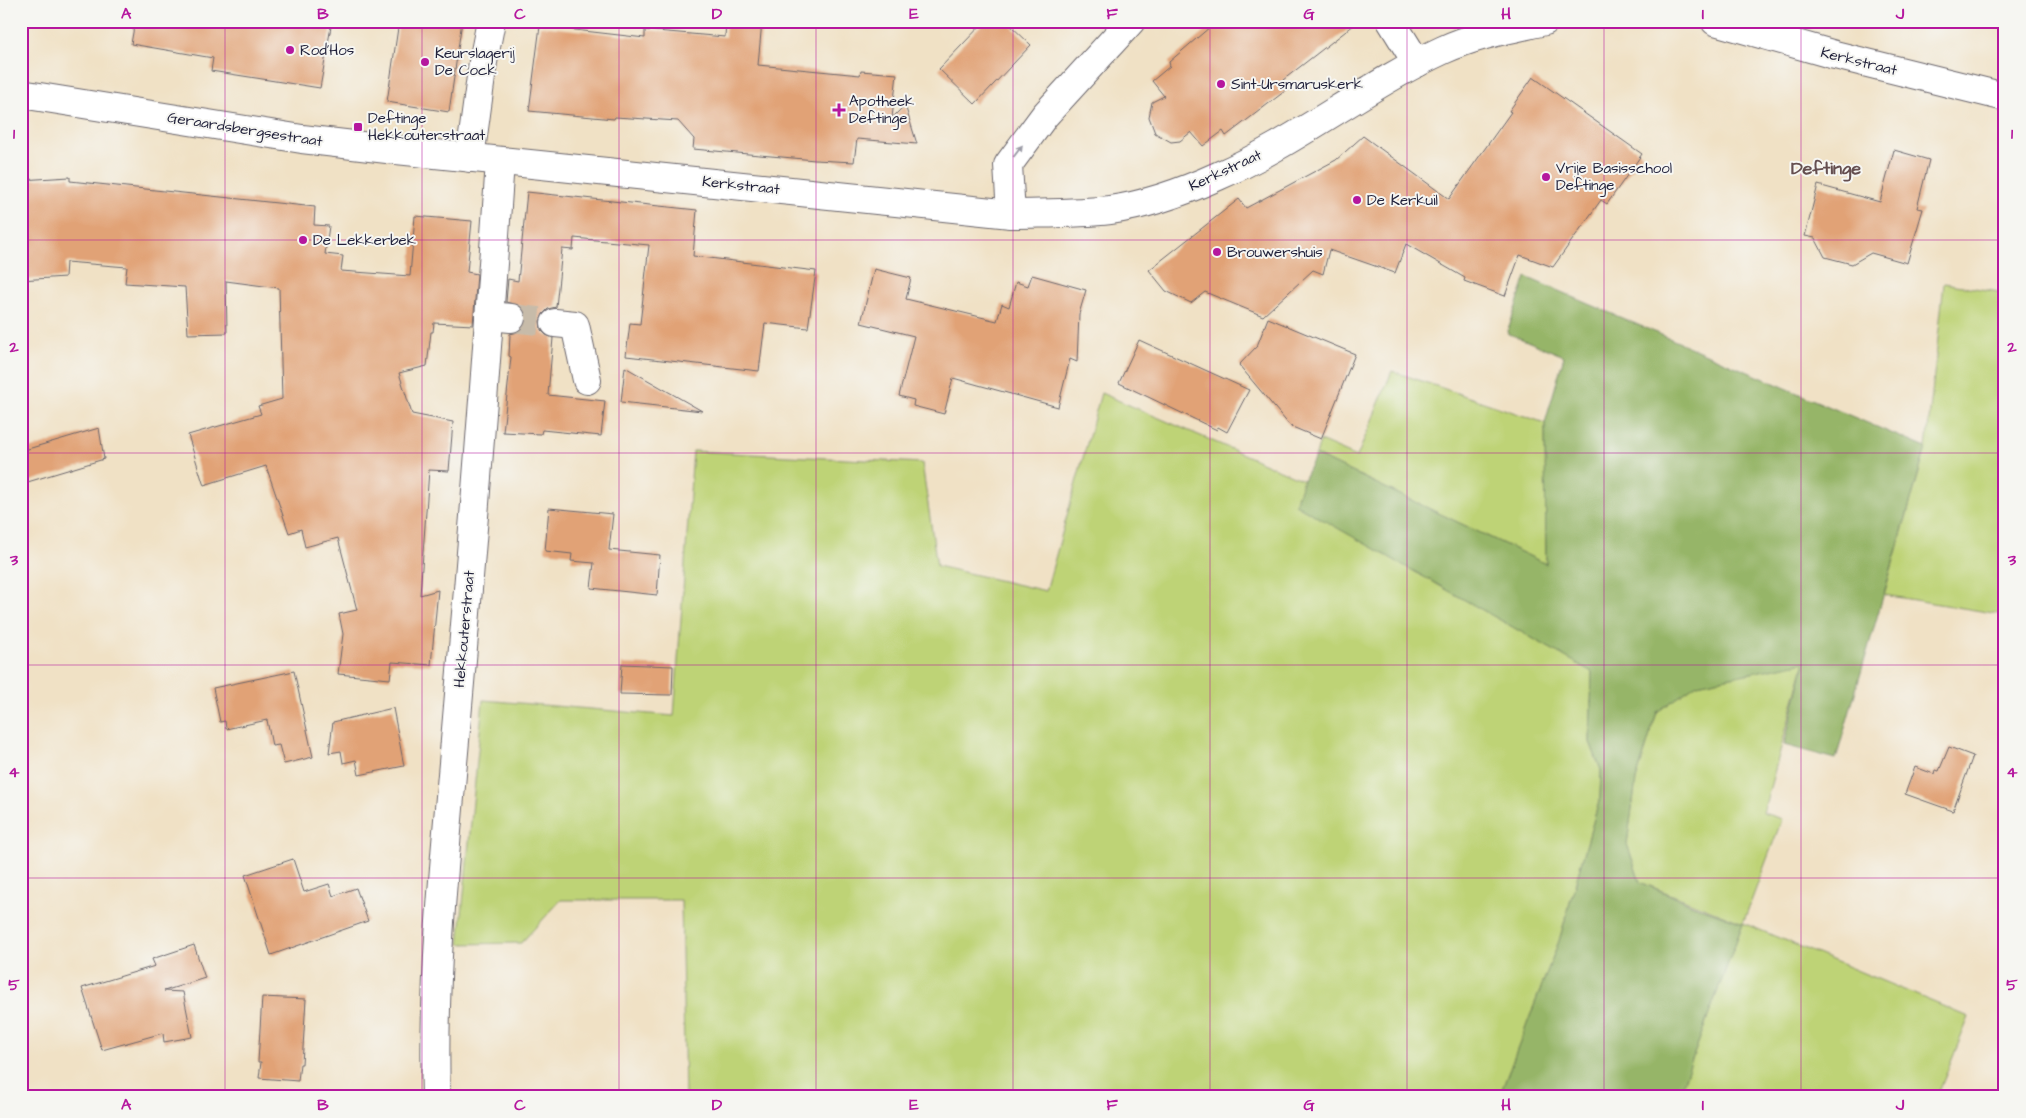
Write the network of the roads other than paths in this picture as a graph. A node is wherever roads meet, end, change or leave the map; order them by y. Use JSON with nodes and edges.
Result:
{"nodes":[{"id":1,"x":491,"y":21,"type":"edge"},
{"id":2,"x":1131,"y":21,"type":"edge"},
{"id":3,"x":1391,"y":21,"type":"edge"},
{"id":4,"x":1545,"y":21,"type":"edge"},
{"id":5,"x":1715,"y":21,"type":"edge"},
{"id":6,"x":1417,"y":63,"type":"junction"},
{"id":7,"x":21,"y":94,"type":"edge"},
{"id":8,"x":2005,"y":97,"type":"edge"},
{"id":9,"x":470,"y":158,"type":"junction"},
{"id":10,"x":500,"y":161,"type":"junction"},
{"id":11,"x":1011,"y":214,"type":"junction"},
{"id":12,"x":555,"y":323,"type":"tunnel mouth"},
{"id":13,"x":587,"y":380,"type":"dead end"},
{"id":14,"x":436,"y":1097,"type":"edge"}],
"edges":[{"from":1,"to":9,"type":"street"},
{"from":11,"to":2,"type":"street","one_way":true},
{"from":3,"to":6,"type":"street"},
{"from":4,"to":6,"type":"street","name":"Kerkstraat"},
{"from":5,"to":8,"type":"street","name":"Kerkstraat"},
{"from":6,"to":11,"type":"street","name":"Kerkstraat"},
{"from":7,"to":9,"type":"street","name":"Geraardsbergsestraat"},
{"from":9,"to":10,"type":"street","name":"Kerkstraat"},
{"from":10,"to":11,"type":"street","name":"Kerkstraat"},
{"from":10,"to":14,"type":"street","name":"Hekkouterstraat"},
{"from":12,"to":13,"type":"street"}]}
